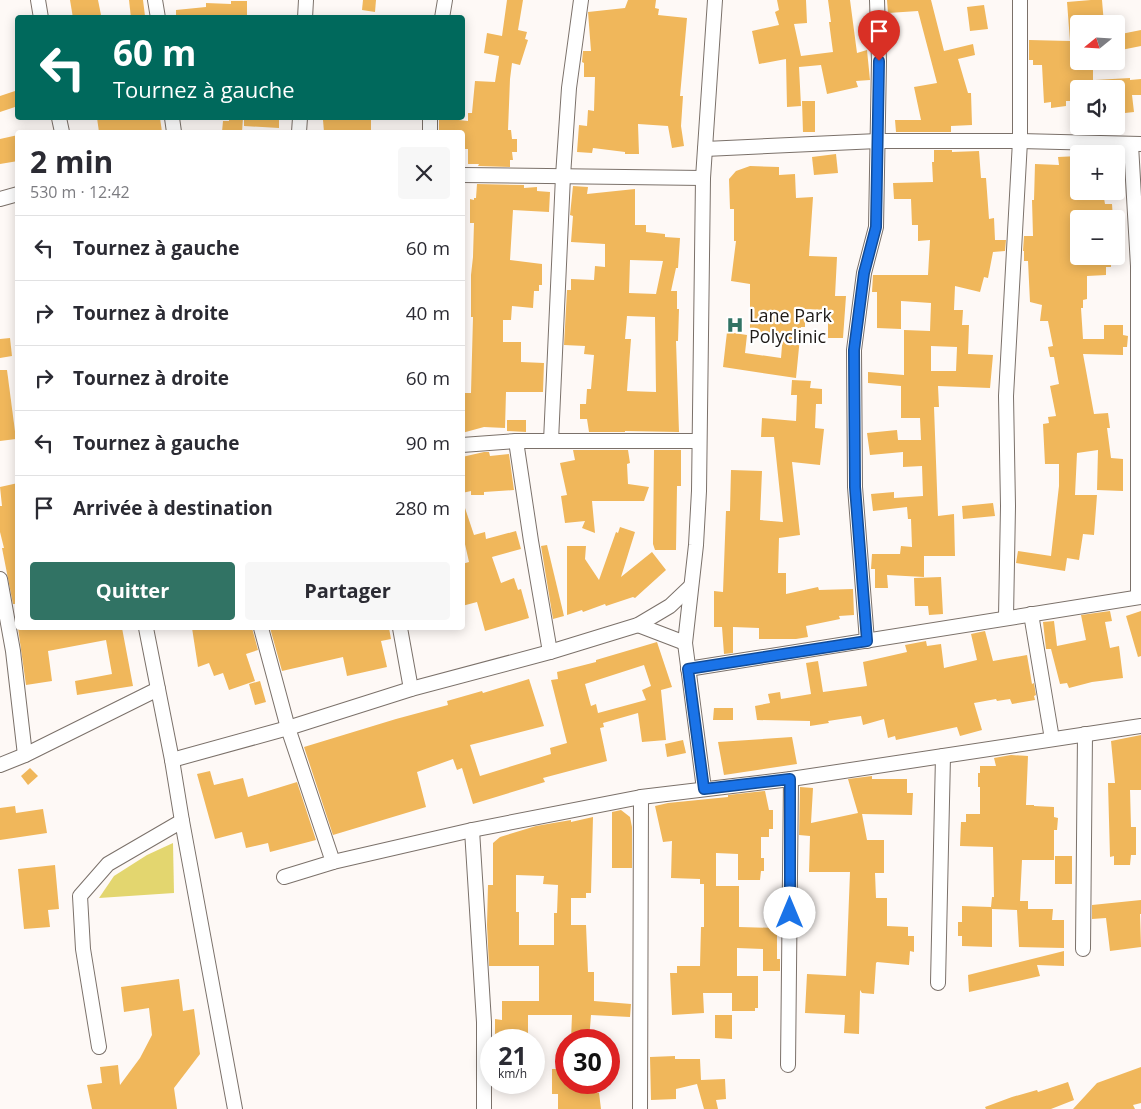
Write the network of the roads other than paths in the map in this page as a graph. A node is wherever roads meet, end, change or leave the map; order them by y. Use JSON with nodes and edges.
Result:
{"nodes":[{"id":1,"x":38,"y":0,"type":"edge"},
{"id":2,"x":155,"y":0,"type":"edge"},
{"id":3,"x":306,"y":0,"type":"edge"},
{"id":4,"x":445,"y":0,"type":"edge"},
{"id":5,"x":581,"y":0,"type":"edge"},
{"id":6,"x":714,"y":0,"type":"edge"},
{"id":7,"x":876,"y":0,"type":"edge"},
{"id":8,"x":1020,"y":0,"type":"edge"},
{"id":9,"x":40,"y":15,"type":"edge"},
{"id":10,"x":158,"y":15,"type":"edge"},
{"id":11,"x":305,"y":15,"type":"edge"},
{"id":12,"x":442,"y":15,"type":"edge"},
{"id":13,"x":878,"y":141,"type":"junction"},
{"id":14,"x":1020,"y":141,"type":"junction"},
{"id":15,"x":1136,"y":144,"type":"edge"},
{"id":16,"x":705,"y":149,"type":"junction"},
{"id":17,"x":465,"y":175,"type":"edge"},
{"id":18,"x":563,"y":176,"type":"junction"},
{"id":19,"x":703,"y":178,"type":"junction"},
{"id":20,"x":15,"y":195,"type":"edge"},
{"id":21,"x":0,"y":198,"type":"edge"},
{"id":22,"x":551,"y":441,"type":"junction"},
{"id":23,"x":699,"y":441,"type":"junction"},
{"id":24,"x":516,"y":442,"type":"junction"},
{"id":25,"x":465,"y":445,"type":"edge"},
{"id":26,"x":0,"y":579,"type":"edge"},
{"id":27,"x":690,"y":587,"type":"junction"},
{"id":28,"x":1139,"y":597,"type":"edge"},
{"id":29,"x":1031,"y":614,"type":"junction"},
{"id":30,"x":1006,"y":617,"type":"junction"},
{"id":31,"x":3,"y":620,"type":"edge"},
{"id":32,"x":638,"y":625,"type":"junction"},
{"id":33,"x":146,"y":630,"type":"edge"},
{"id":34,"x":262,"y":630,"type":"edge"},
{"id":35,"x":400,"y":630,"type":"edge"},
{"id":36,"x":867,"y":641,"type":"junction"},
{"id":37,"x":685,"y":643,"type":"junction"},
{"id":38,"x":550,"y":652,"type":"junction"},
{"id":39,"x":688,"y":669,"type":"junction"},
{"id":40,"x":158,"y":689,"type":"junction"},
{"id":41,"x":411,"y":689,"type":"junction"},
{"id":42,"x":1141,"y":726,"type":"edge"},
{"id":43,"x":288,"y":728,"type":"junction"},
{"id":44,"x":1085,"y":734,"type":"junction"},
{"id":45,"x":1052,"y":739,"type":"junction"},
{"id":46,"x":25,"y":755,"type":"junction"},
{"id":47,"x":943,"y":756,"type":"junction"},
{"id":48,"x":172,"y":760,"type":"junction"},
{"id":49,"x":0,"y":765,"type":"edge"},
{"id":50,"x":790,"y":779,"type":"junction"},
{"id":51,"x":704,"y":789,"type":"junction"},
{"id":52,"x":641,"y":797,"type":"junction"},
{"id":53,"x":182,"y":821,"type":"junction"},
{"id":54,"x":472,"y":830,"type":"junction"},
{"id":55,"x":333,"y":862,"type":"junction"},
{"id":56,"x":284,"y":877,"type":"dead end"},
{"id":57,"x":1083,"y":949,"type":"dead end"},
{"id":58,"x":938,"y":983,"type":"dead end"},
{"id":59,"x":99,"y":1046,"type":"dead end"},
{"id":60,"x":788,"y":1065,"type":"dead end"},
{"id":61,"x":235,"y":1109,"type":"edge"},
{"id":62,"x":484,"y":1109,"type":"edge"},
{"id":63,"x":640,"y":1109,"type":"edge"}],
"edges":[{"from":1,"to":9,"type":"street"},
{"from":2,"to":10,"type":"street"},
{"from":3,"to":11,"type":"street"},
{"from":4,"to":12,"type":"street"},
{"from":5,"to":18,"type":"street"},
{"from":6,"to":16,"type":"street"},
{"from":7,"to":13,"type":"street"},
{"from":8,"to":14,"type":"street"},
{"from":13,"to":14,"type":"street"},
{"from":13,"to":16,"type":"street"},
{"from":13,"to":36,"type":"street"},
{"from":14,"to":15,"type":"street"},
{"from":14,"to":30,"type":"street"},
{"from":15,"to":28,"type":"street"},
{"from":16,"to":19,"type":"street"},
{"from":17,"to":18,"type":"street"},
{"from":18,"to":19,"type":"street"},
{"from":18,"to":22,"type":"street"},
{"from":19,"to":23,"type":"street"},
{"from":20,"to":21,"type":"street"},
{"from":22,"to":23,"type":"street"},
{"from":22,"to":24,"type":"street"},
{"from":23,"to":27,"type":"street"},
{"from":24,"to":25,"type":"street"},
{"from":24,"to":38,"type":"street"},
{"from":26,"to":31,"type":"street"},
{"from":27,"to":32,"type":"street"},
{"from":27,"to":37,"type":"street"},
{"from":28,"to":29,"type":"street"},
{"from":29,"to":30,"type":"street"},
{"from":29,"to":45,"type":"street"},
{"from":30,"to":36,"type":"street"},
{"from":31,"to":46,"type":"street"},
{"from":32,"to":37,"type":"street"},
{"from":32,"to":38,"type":"street"},
{"from":33,"to":40,"type":"street"},
{"from":34,"to":43,"type":"street"},
{"from":35,"to":41,"type":"street"},
{"from":36,"to":39,"type":"street"},
{"from":37,"to":39,"type":"street"},
{"from":38,"to":41,"type":"street"},
{"from":39,"to":51,"type":"street"},
{"from":40,"to":46,"type":"street"},
{"from":40,"to":48,"type":"street"},
{"from":41,"to":43,"type":"street"},
{"from":42,"to":44,"type":"street"},
{"from":43,"to":48,"type":"street"},
{"from":43,"to":55,"type":"street"},
{"from":44,"to":45,"type":"street"},
{"from":44,"to":57,"type":"street"},
{"from":45,"to":47,"type":"street"},
{"from":46,"to":49,"type":"street"},
{"from":47,"to":50,"type":"street"},
{"from":47,"to":58,"type":"street"},
{"from":48,"to":53,"type":"street"},
{"from":50,"to":51,"type":"street"},
{"from":50,"to":60,"type":"street"},
{"from":51,"to":52,"type":"street"},
{"from":52,"to":54,"type":"street"},
{"from":52,"to":63,"type":"street"},
{"from":53,"to":59,"type":"street"},
{"from":53,"to":61,"type":"street"},
{"from":54,"to":55,"type":"street"},
{"from":54,"to":62,"type":"street"},
{"from":55,"to":56,"type":"street"}]}
